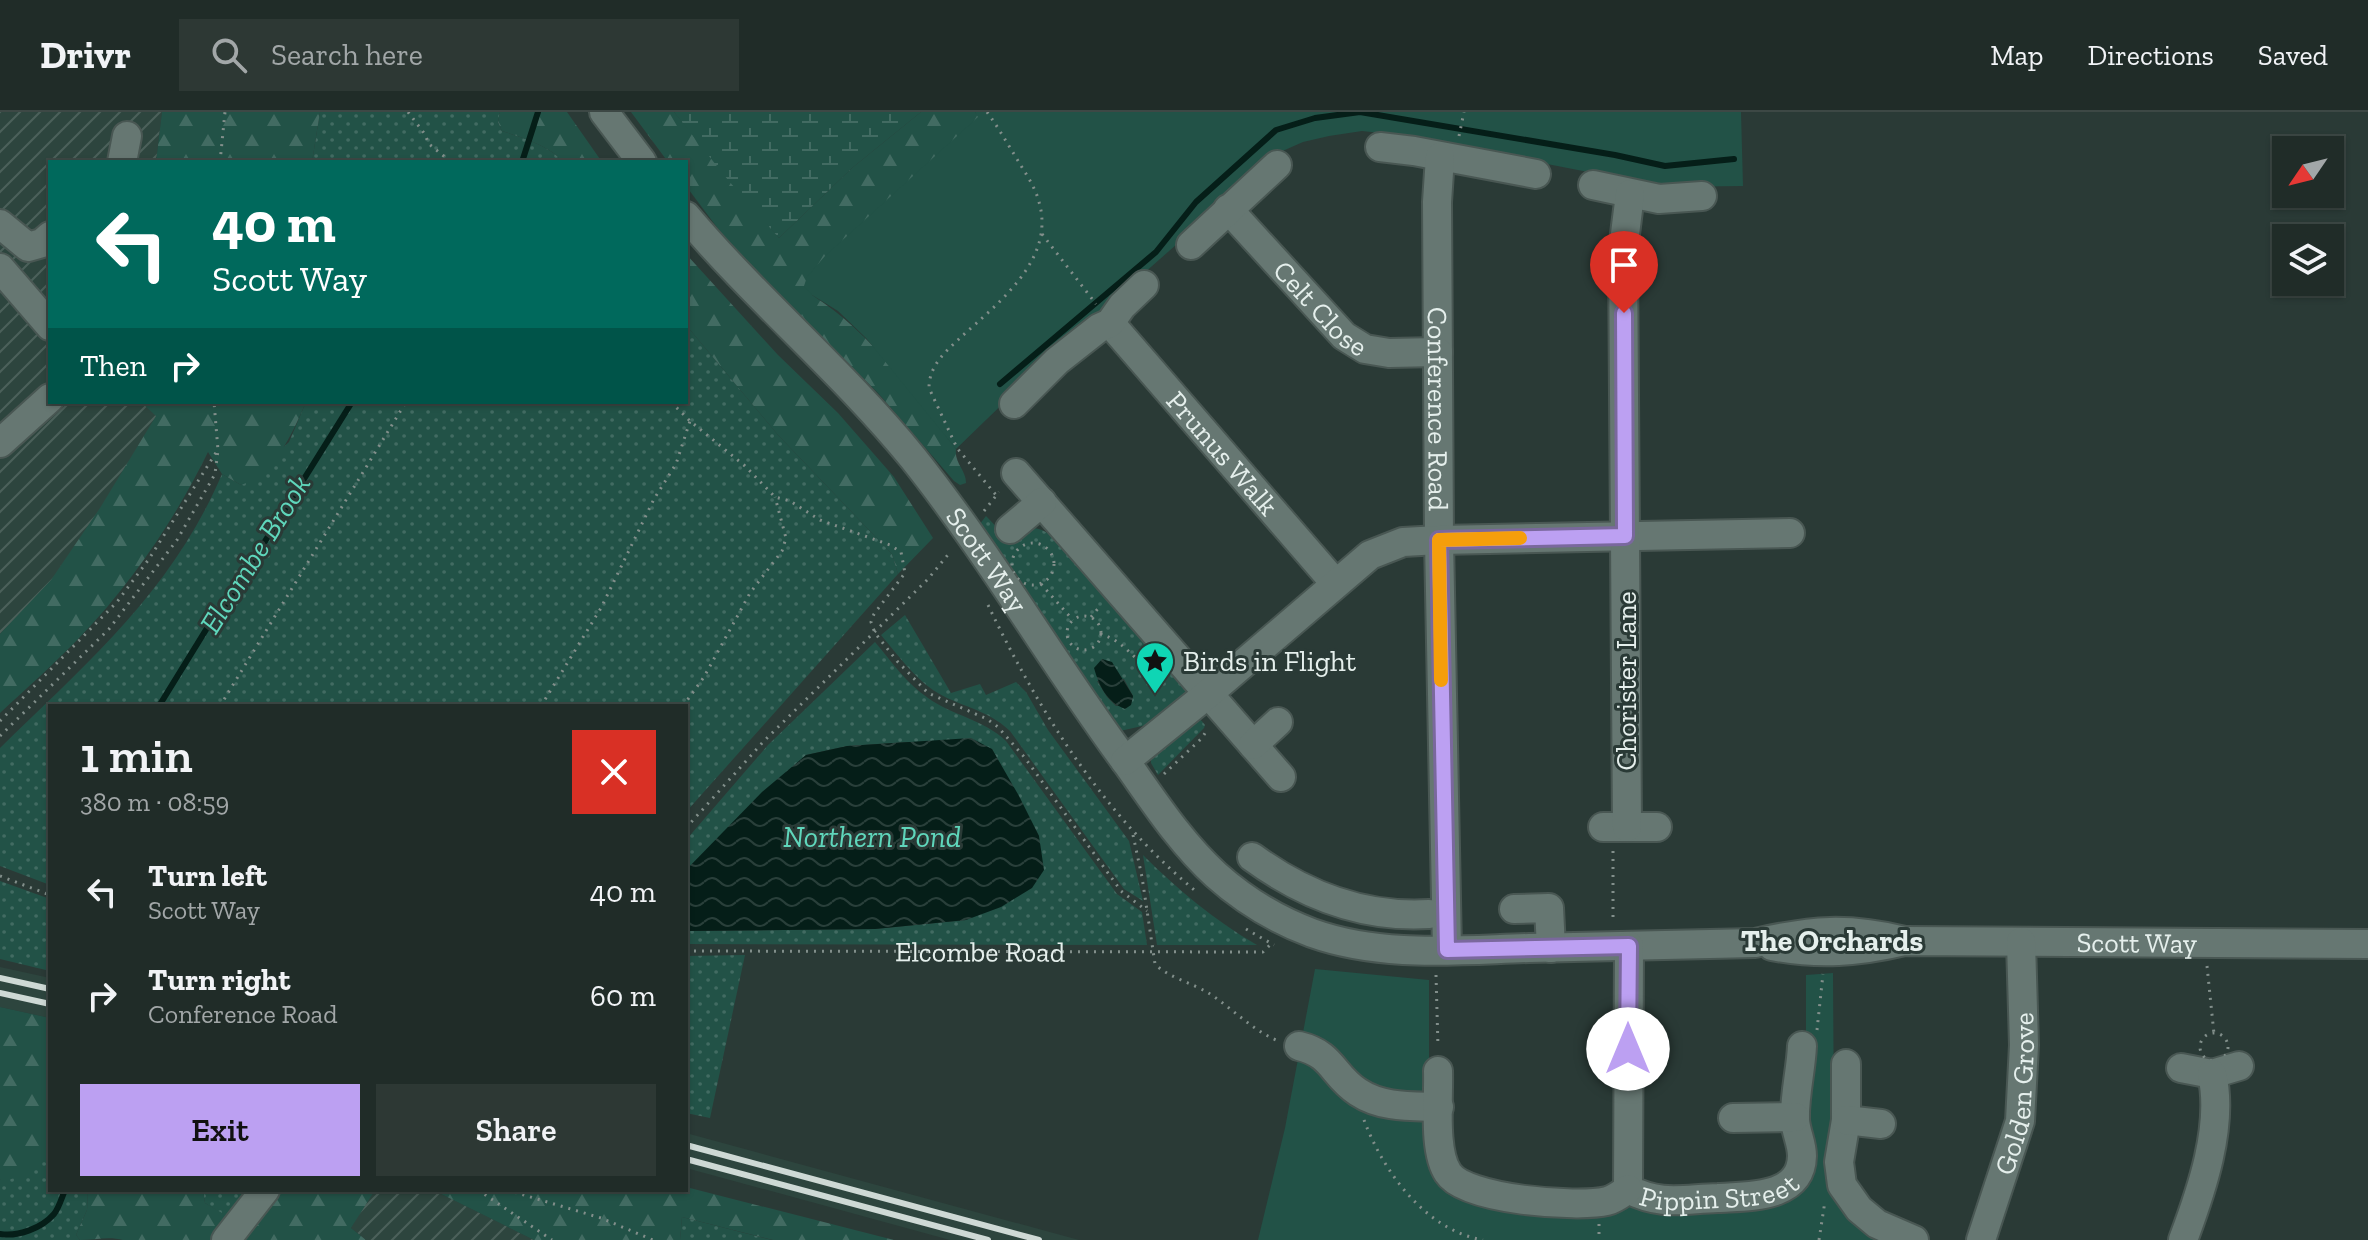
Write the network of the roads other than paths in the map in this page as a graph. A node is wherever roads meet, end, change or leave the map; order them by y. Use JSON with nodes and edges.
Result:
{"nodes":[{"id":1,"x":604,"y":112,"type":"edge"},
{"id":2,"x":1380,"y":147,"type":"dead end"},
{"id":3,"x":1438,"y":148,"type":"junction"},
{"id":4,"x":640,"y":160,"type":"edge"},
{"id":5,"x":1277,"y":165,"type":"dead end"},
{"id":6,"x":1536,"y":174,"type":"dead end"},
{"id":7,"x":1593,"y":185,"type":"dead end"},
{"id":8,"x":1630,"y":194,"type":"junction"},
{"id":9,"x":1702,"y":196,"type":"dead end"},
{"id":10,"x":1228,"y":209,"type":"junction"},
{"id":11,"x":688,"y":218,"type":"edge"},
{"id":12,"x":0,"y":224,"type":"edge"},
{"id":13,"x":1199,"y":237,"type":"dead end"},
{"id":14,"x":48,"y":238,"type":"edge"},
{"id":15,"x":0,"y":268,"type":"edge"},
{"id":16,"x":1136,"y":293,"type":"dead end"},
{"id":17,"x":48,"y":324,"type":"edge"},
{"id":18,"x":1098,"y":330,"type":"junction"},
{"id":19,"x":1438,"y":352,"type":"junction"},
{"id":20,"x":48,"y":400,"type":"edge"},
{"id":21,"x":1014,"y":404,"type":"dead end"},
{"id":22,"x":0,"y":443,"type":"edge"},
{"id":23,"x":1016,"y":473,"type":"dead end"},
{"id":24,"x":1042,"y":502,"type":"junction"},
{"id":25,"x":1010,"y":529,"type":"dead end"},
{"id":26,"x":1790,"y":533,"type":"dead end"},
{"id":27,"x":1625,"y":536,"type":"junction"},
{"id":28,"x":1439,"y":540,"type":"junction"},
{"id":29,"x":1335,"y":583,"type":"junction"},
{"id":30,"x":1202,"y":699,"type":"junction"},
{"id":31,"x":1278,"y":722,"type":"dead end"},
{"id":32,"x":1253,"y":745,"type":"junction"},
{"id":33,"x":1125,"y":761,"type":"junction"},
{"id":34,"x":1281,"y":777,"type":"dead end"},
{"id":35,"x":1657,"y":827,"type":"dead end"},
{"id":36,"x":1252,"y":857,"type":"dead end"},
{"id":37,"x":1292,"y":883,"type":"junction"},
{"id":38,"x":1514,"y":909,"type":"dead end"},
{"id":39,"x":1429,"y":914,"type":"dead end"},
{"id":40,"x":1273,"y":915,"type":"junction"},
{"id":41,"x":1621,"y":934,"type":"junction"},
{"id":42,"x":2021,"y":942,"type":"junction"},
{"id":43,"x":2368,"y":944,"type":"edge"},
{"id":44,"x":1551,"y":948,"type":"junction"},
{"id":45,"x":1442,"y":958,"type":"junction"},
{"id":46,"x":1299,"y":1046,"type":"road end"},
{"id":47,"x":1802,"y":1046,"type":"dead end"},
{"id":48,"x":1846,"y":1064,"type":"dead end"},
{"id":49,"x":2239,"y":1066,"type":"dead end"},
{"id":50,"x":2181,"y":1068,"type":"dead end"},
{"id":51,"x":1438,"y":1071,"type":"road end"},
{"id":52,"x":2212,"y":1074,"type":"junction"},
{"id":53,"x":1439,"y":1107,"type":"junction"},
{"id":54,"x":1795,"y":1117,"type":"junction"},
{"id":55,"x":1733,"y":1118,"type":"dead end"},
{"id":56,"x":1846,"y":1120,"type":"junction"},
{"id":57,"x":1881,"y":1124,"type":"dead end"},
{"id":58,"x":1628,"y":1189,"type":"junction"},
{"id":59,"x":263,"y":1192,"type":"edge"},
{"id":60,"x":226,"y":1240,"type":"edge"},
{"id":61,"x":1914,"y":1240,"type":"edge"},
{"id":62,"x":1981,"y":1240,"type":"edge"},
{"id":63,"x":2183,"y":1240,"type":"edge"}],
"edges":[{"from":1,"to":4,"type":"street"},
{"from":2,"to":3,"type":"street"},
{"from":3,"to":6,"type":"street"},
{"from":3,"to":19,"type":"street","name":"Conference Road"},
{"from":5,"to":10,"type":"street"},
{"from":7,"to":8,"type":"street"},
{"from":8,"to":9,"type":"street"},
{"from":8,"to":27,"type":"street","name":"Chorister Lane"},
{"from":10,"to":13,"type":"street"},
{"from":10,"to":19,"type":"street","name":"Celt Close"},
{"from":11,"to":33,"type":"street","name":"Scott Way"},
{"from":12,"to":14,"type":"street"},
{"from":15,"to":17,"type":"street"},
{"from":16,"to":18,"type":"street"},
{"from":18,"to":21,"type":"street"},
{"from":18,"to":29,"type":"street","name":"Prunus Walk"},
{"from":19,"to":28,"type":"street","name":"Conference Road"},
{"from":20,"to":22,"type":"street"},
{"from":23,"to":24,"type":"street"},
{"from":24,"to":25,"type":"street"},
{"from":24,"to":30,"type":"street"},
{"from":26,"to":27,"type":"street"},
{"from":27,"to":28,"type":"street"},
{"from":27,"to":35,"type":"street","name":"Chorister Lane"},
{"from":28,"to":29,"type":"street"},
{"from":28,"to":45,"type":"street","name":"Conference Road"},
{"from":29,"to":30,"type":"street"},
{"from":30,"to":32,"type":"street"},
{"from":30,"to":33,"type":"street"},
{"from":31,"to":32,"type":"street"},
{"from":32,"to":34,"type":"street"},
{"from":33,"to":40,"type":"street","name":"Scott Way"},
{"from":36,"to":37,"type":"street"},
{"from":37,"to":39,"type":"street"},
{"from":37,"to":40,"type":"street"},
{"from":38,"to":44,"type":"street"},
{"from":40,"to":45,"type":"street","name":"Scott Way"},
{"from":41,"to":42,"type":"street","name":"Scott Way"},
{"from":41,"to":44,"type":"street","name":"Scott Way"},
{"from":41,"to":58,"type":"street","name":"Pippin Street"},
{"from":42,"to":43,"type":"street","name":"Scott Way"},
{"from":42,"to":62,"type":"street","name":"Golden Grove"},
{"from":44,"to":45,"type":"street","name":"Scott Way"},
{"from":46,"to":53,"type":"street"},
{"from":47,"to":54,"type":"street","name":"Pippin Street"},
{"from":48,"to":56,"type":"street"},
{"from":49,"to":52,"type":"street"},
{"from":50,"to":52,"type":"street"},
{"from":51,"to":53,"type":"street"},
{"from":52,"to":63,"type":"street"},
{"from":53,"to":58,"type":"street"},
{"from":54,"to":55,"type":"street","name":"Pippin Street"},
{"from":54,"to":58,"type":"street","name":"Pippin Street"},
{"from":56,"to":57,"type":"street"},
{"from":56,"to":61,"type":"street"},
{"from":59,"to":60,"type":"street"}]}
